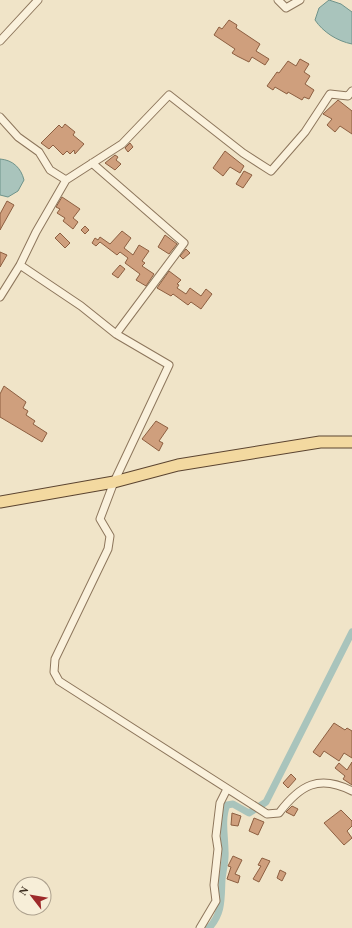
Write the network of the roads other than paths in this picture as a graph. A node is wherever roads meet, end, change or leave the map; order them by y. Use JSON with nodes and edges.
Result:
{"nodes":[{"id":1,"x":38,"y":0,"type":"edge"},
{"id":2,"x":278,"y":0,"type":"edge"},
{"id":3,"x":300,"y":0,"type":"edge"},
{"id":4,"x":0,"y":41,"type":"edge"},
{"id":5,"x":352,"y":91,"type":"edge"},
{"id":6,"x":0,"y":117,"type":"edge"},
{"id":7,"x":92,"y":163,"type":"junction"},
{"id":8,"x":66,"y":180,"type":"junction"},
{"id":9,"x":20,"y":265,"type":"junction"},
{"id":10,"x":0,"y":297,"type":"edge"},
{"id":11,"x":116,"y":334,"type":"junction"},
{"id":12,"x":352,"y":442,"type":"edge"},
{"id":13,"x":114,"y":482,"type":"junction"},
{"id":14,"x":0,"y":502,"type":"edge"},
{"id":15,"x":229,"y":790,"type":"junction"},
{"id":16,"x":352,"y":791,"type":"edge"},
{"id":17,"x":200,"y":928,"type":"edge"}],
"edges":[{"from":1,"to":4,"type":"street"},
{"from":2,"to":3,"type":"street"},
{"from":5,"to":7,"type":"street"},
{"from":6,"to":8,"type":"street"},
{"from":7,"to":8,"type":"street"},
{"from":7,"to":11,"type":"street"},
{"from":8,"to":9,"type":"street"},
{"from":9,"to":10,"type":"street"},
{"from":9,"to":11,"type":"street"},
{"from":11,"to":13,"type":"street"},
{"from":12,"to":13,"type":"main road"},
{"from":13,"to":14,"type":"main road"},
{"from":13,"to":15,"type":"street"},
{"from":15,"to":16,"type":"street"},
{"from":15,"to":17,"type":"street"}]}
